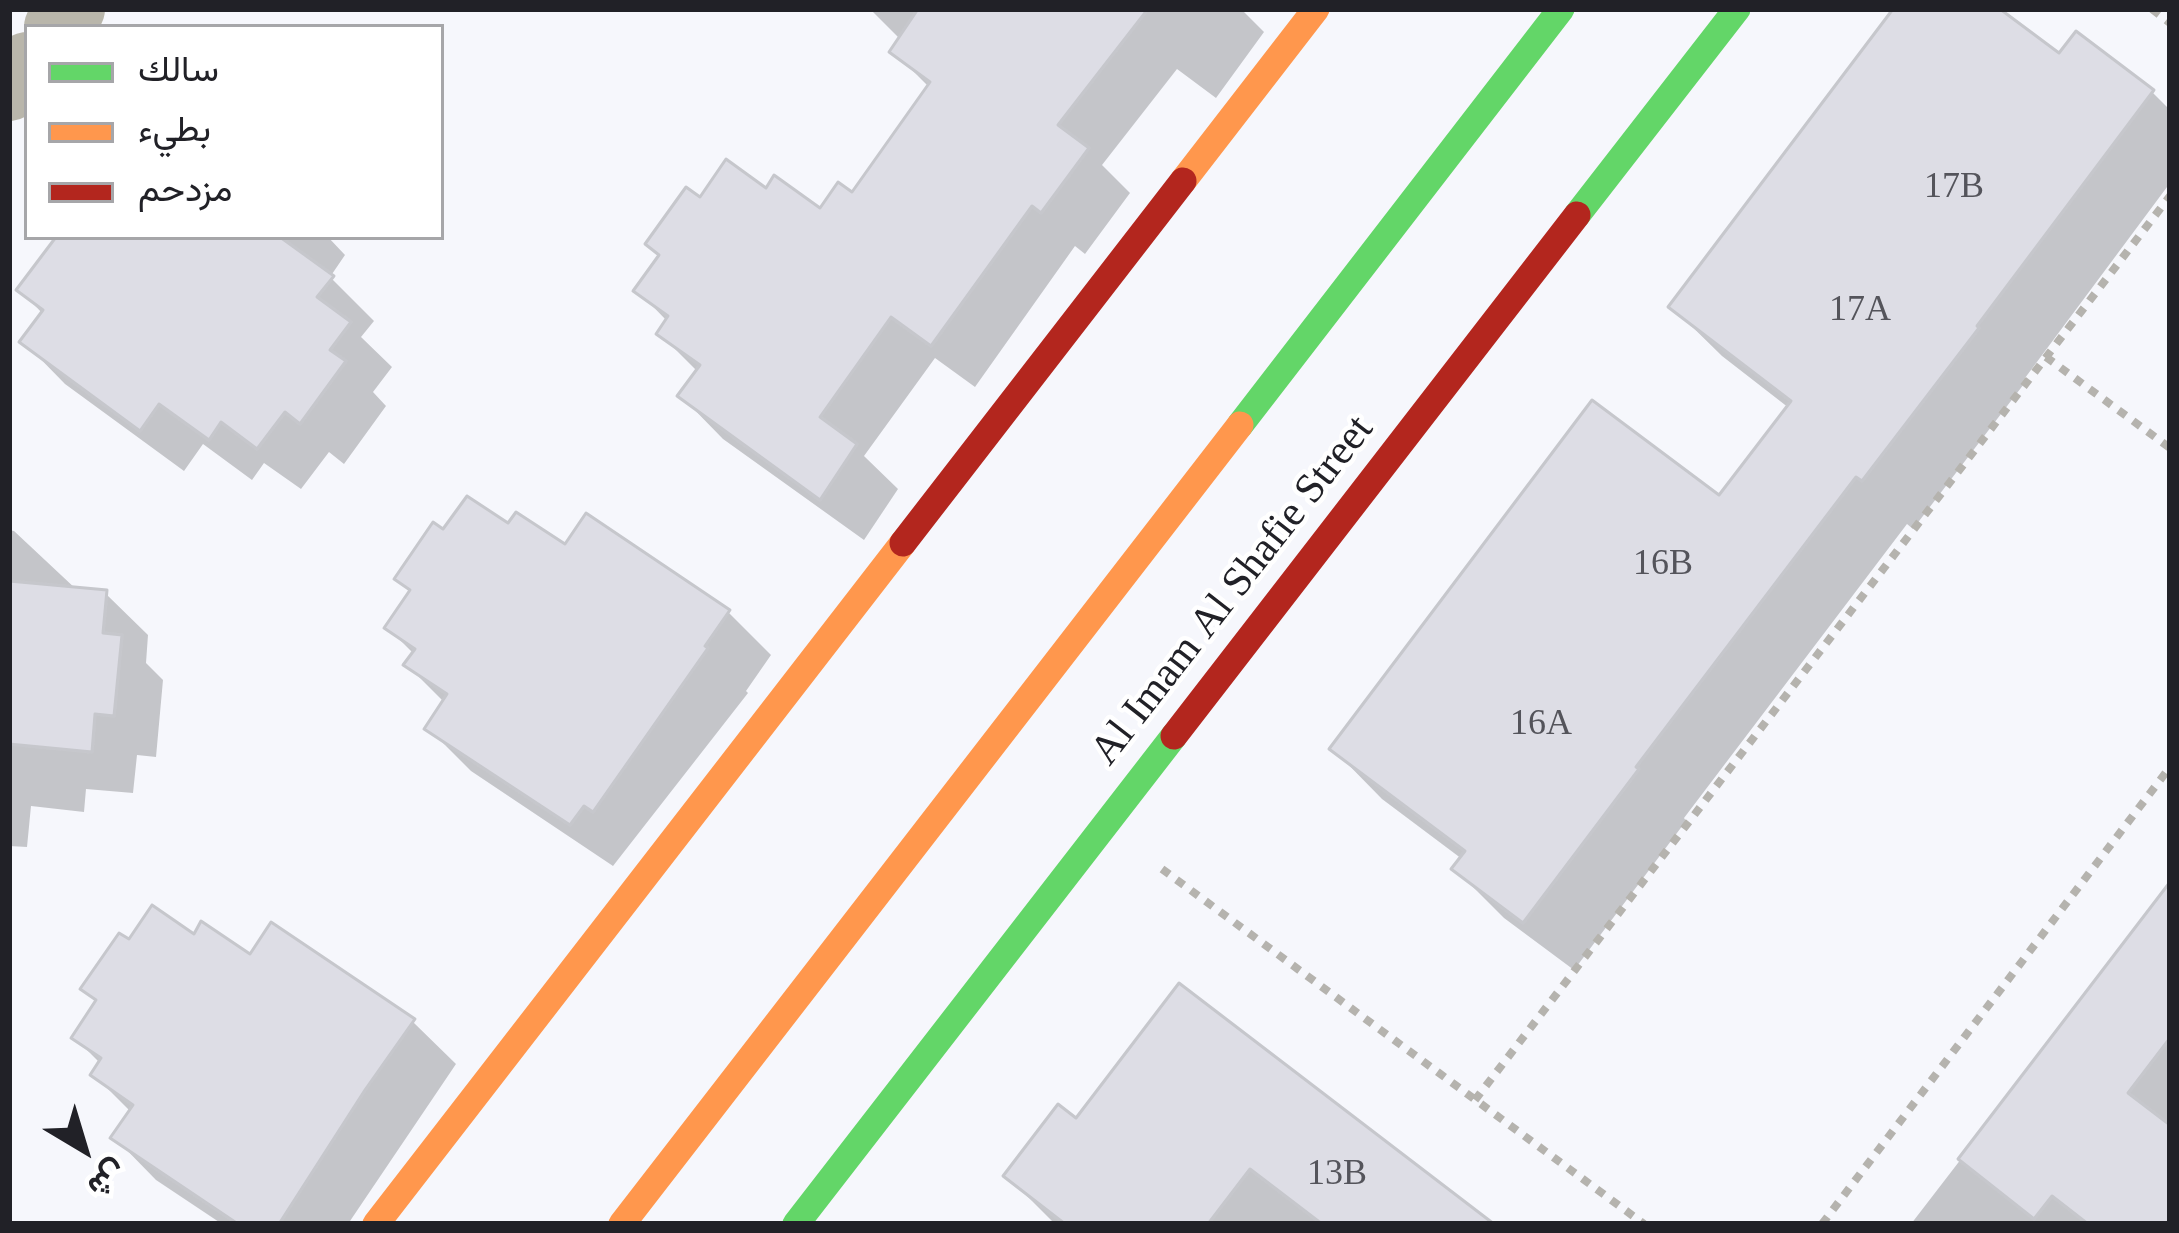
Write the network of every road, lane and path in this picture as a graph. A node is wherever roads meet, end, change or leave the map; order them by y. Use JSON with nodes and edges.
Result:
{"nodes":[{"id":1,"x":1316,"y":9,"type":"edge"},
{"id":2,"x":1561,"y":9,"type":"edge"},
{"id":3,"x":1737,"y":9,"type":"edge"},
{"id":4,"x":2152,"y":9,"type":"edge"},
{"id":5,"x":2170,"y":23,"type":"edge"},
{"id":6,"x":2170,"y":196,"type":"edge"},
{"id":7,"x":2046,"y":357,"type":"junction"},
{"id":8,"x":2170,"y":448,"type":"edge"},
{"id":9,"x":2170,"y":767,"type":"edge"},
{"id":10,"x":1104,"y":826,"type":"junction"},
{"id":11,"x":1475,"y":1100,"type":"junction"},
{"id":12,"x":376,"y":1224,"type":"edge"},
{"id":13,"x":622,"y":1224,"type":"edge"},
{"id":14,"x":796,"y":1224,"type":"edge"},
{"id":15,"x":1644,"y":1224,"type":"edge"},
{"id":16,"x":1822,"y":1224,"type":"edge"}],
"edges":[{"from":1,"to":12,"type":"main road"},
{"from":2,"to":13,"type":"main road"},
{"from":3,"to":10,"type":"main road","name":"Al Imam Al Shafie Street"},
{"from":4,"to":5,"type":"path"},
{"from":6,"to":7,"type":"path"},
{"from":7,"to":8,"type":"path"},
{"from":7,"to":11,"type":"path"},
{"from":9,"to":16,"type":"path"},
{"from":10,"to":11,"type":"path"},
{"from":10,"to":14,"type":"main road","name":"Al Imam Al Shafie Street"},
{"from":11,"to":15,"type":"path"}]}
